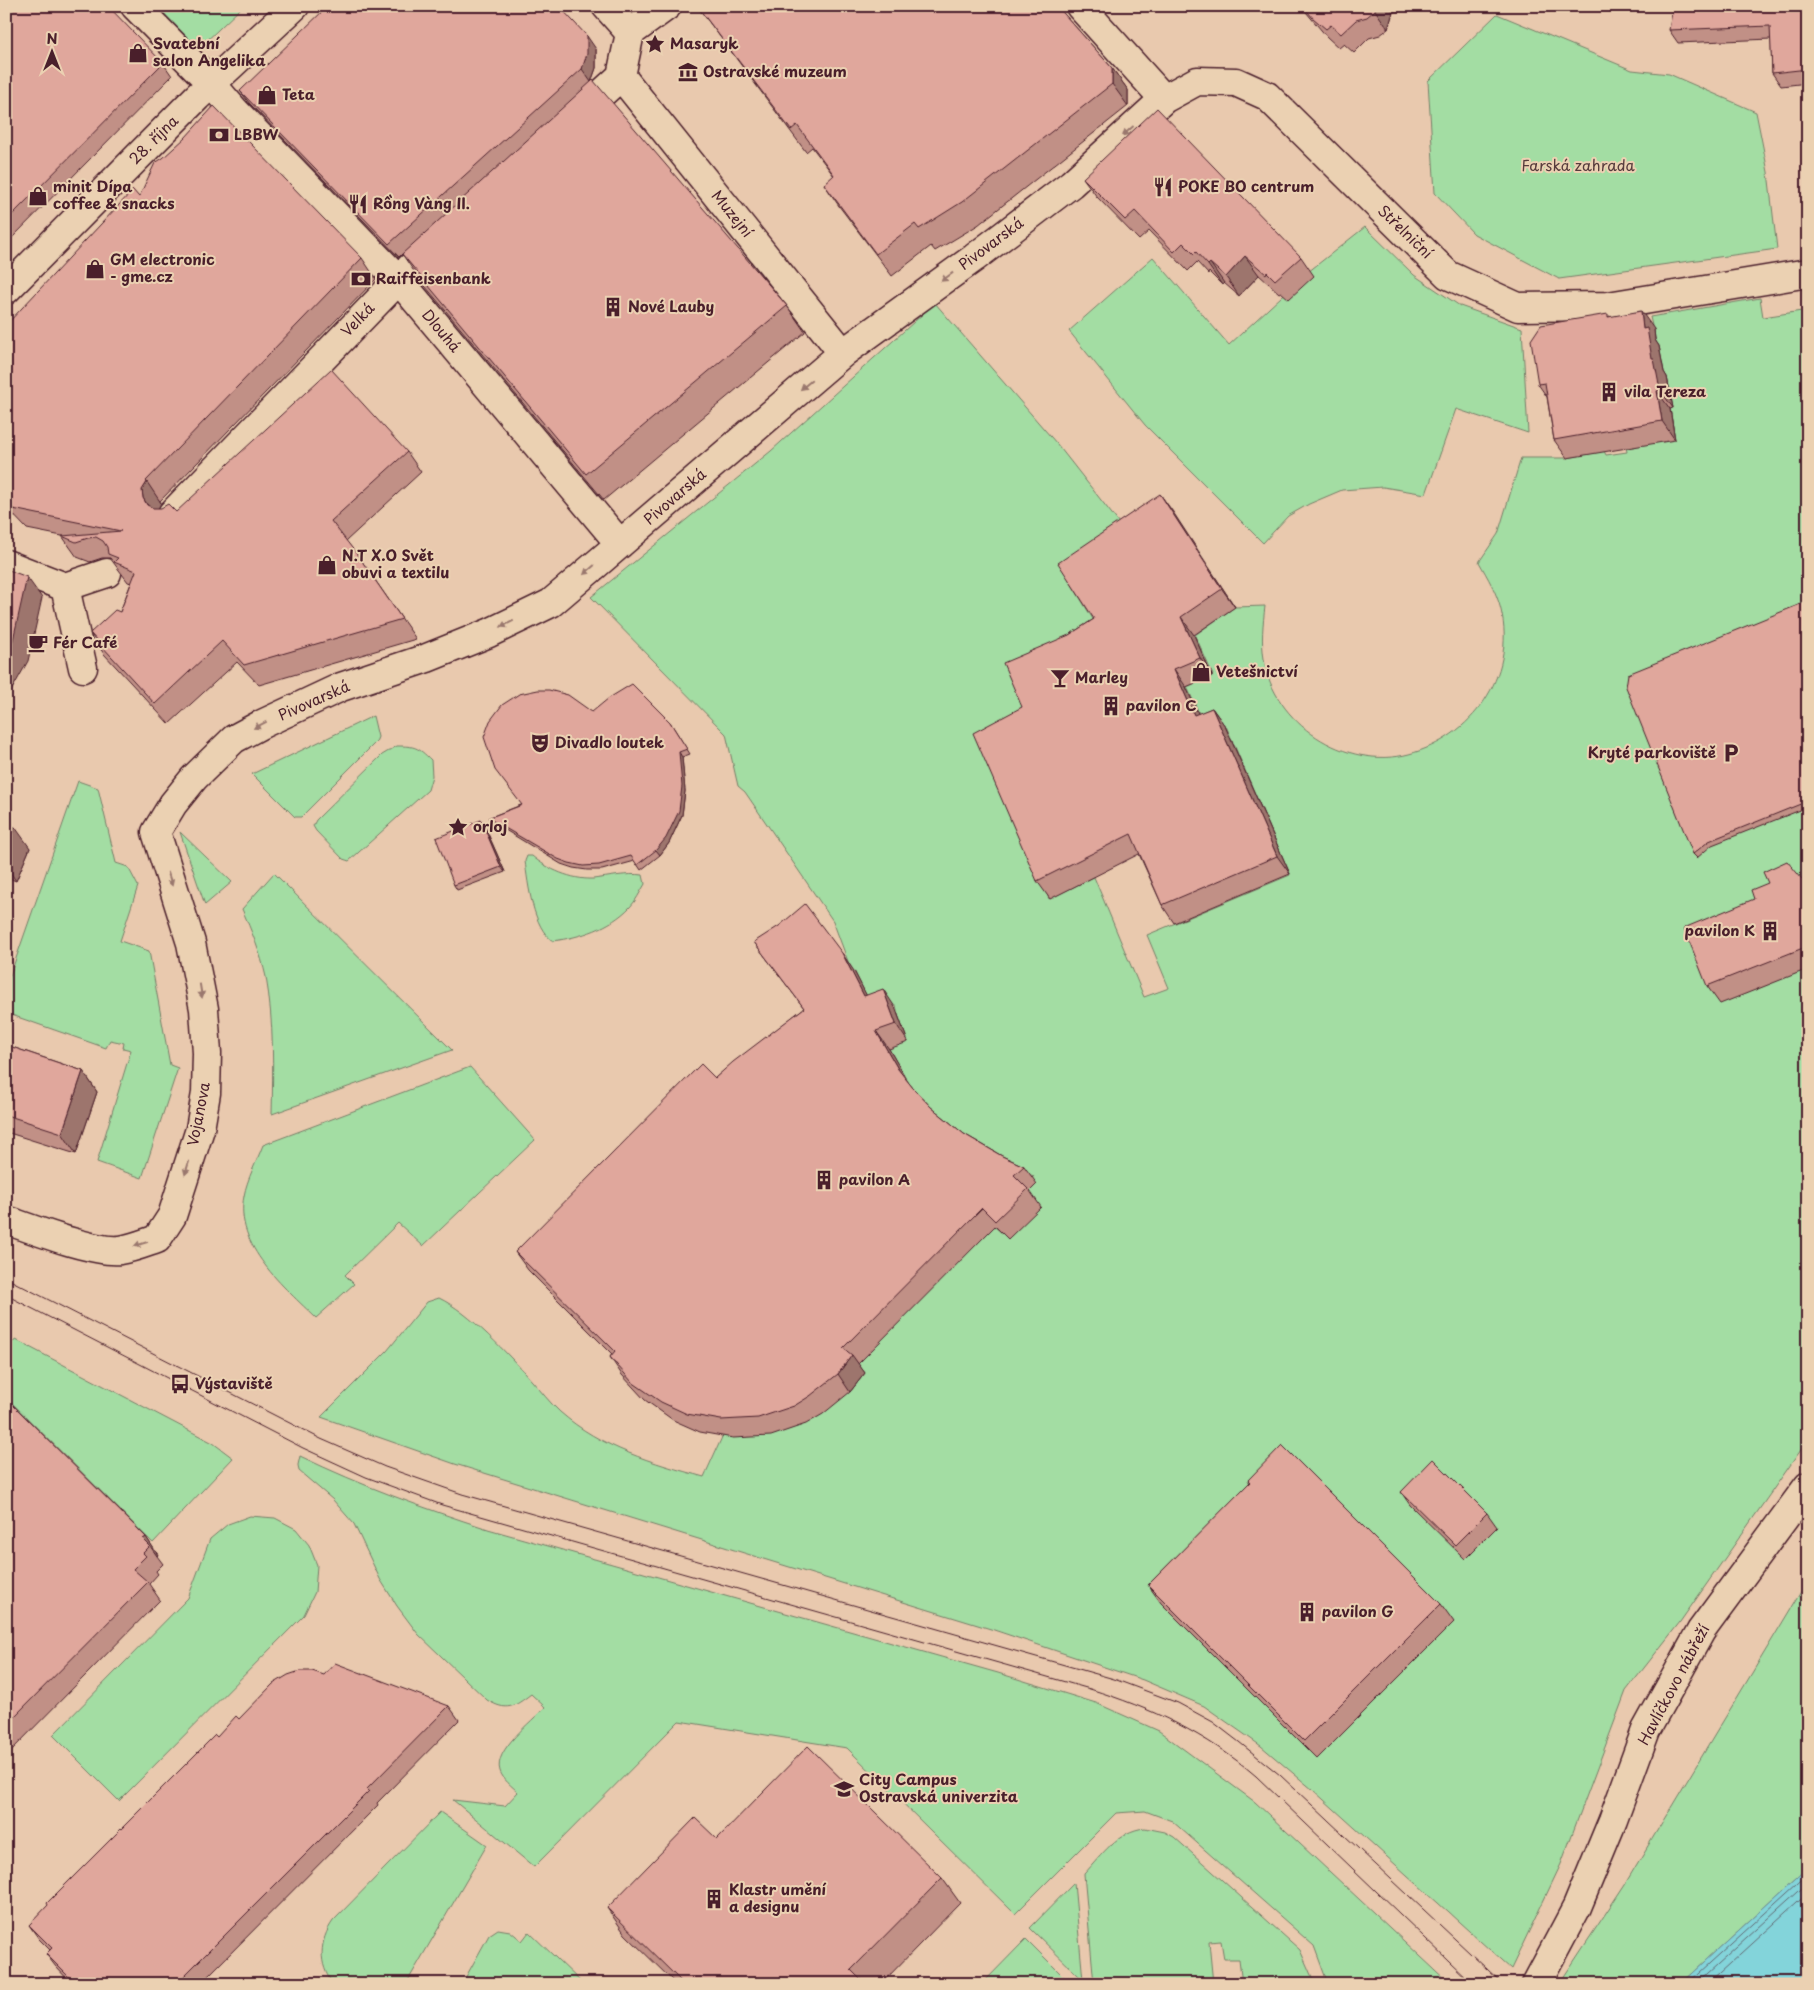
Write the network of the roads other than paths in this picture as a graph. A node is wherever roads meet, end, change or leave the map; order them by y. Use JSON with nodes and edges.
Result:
{"nodes":[{"id":1,"x":135,"y":6,"type":"edge"},
{"id":2,"x":295,"y":6,"type":"edge"},
{"id":3,"x":606,"y":6,"type":"edge"},
{"id":4,"x":667,"y":6,"type":"edge"},
{"id":5,"x":1080,"y":6,"type":"edge"},
{"id":6,"x":630,"y":33,"type":"junction"},
{"id":7,"x":621,"y":76,"type":"junction"},
{"id":8,"x":204,"y":90,"type":"junction"},
{"id":9,"x":1164,"y":99,"type":"junction"},
{"id":10,"x":556,"y":135,"type":"edge"},
{"id":11,"x":426,"y":253,"type":"edge"},
{"id":12,"x":1808,"y":273,"type":"edge"},
{"id":13,"x":398,"y":279,"type":"junction"},
{"id":14,"x":6,"y":290,"type":"edge"},
{"id":15,"x":843,"y":353,"type":"junction"},
{"id":16,"x":172,"y":514,"type":"edge"},
{"id":17,"x":620,"y":544,"type":"junction"},
{"id":18,"x":6,"y":564,"type":"edge"},
{"id":19,"x":107,"y":573,"type":"edge"},
{"id":20,"x":65,"y":587,"type":"junction"},
{"id":21,"x":83,"y":668,"type":"dead end"},
{"id":22,"x":156,"y":832,"type":"joint"},
{"id":23,"x":6,"y":1220,"type":"edge"},
{"id":24,"x":1808,"y":1486,"type":"edge"},
{"id":25,"x":1536,"y":1984,"type":"edge"}],
"edges":[{"from":1,"to":8,"type":"street","name":"Dlouhá"},
{"from":2,"to":8,"type":"street","name":"28. října"},
{"from":3,"to":6,"type":"street"},
{"from":4,"to":6,"type":"street"},
{"from":5,"to":9,"type":"street"},
{"from":6,"to":7,"type":"street"},
{"from":7,"to":10,"type":"street"},
{"from":7,"to":15,"type":"street","name":"Muzejní"},
{"from":8,"to":13,"type":"street","name":"Dlouhá"},
{"from":8,"to":14,"type":"street","name":"28. října"},
{"from":9,"to":12,"type":"street","name":"Střelniční"},
{"from":9,"to":15,"type":"street","name":"Pivovarská","one_way":true},
{"from":11,"to":13,"type":"street","name":"Velká"},
{"from":13,"to":16,"type":"street","name":"Velká"},
{"from":13,"to":17,"type":"street","name":"Dlouhá"},
{"from":15,"to":17,"type":"street","name":"Pivovarská","one_way":true},
{"from":17,"to":22,"type":"street","name":"Pivovarská","one_way":true},
{"from":18,"to":20,"type":"street"},
{"from":19,"to":20,"type":"street"},
{"from":20,"to":21,"type":"street"},
{"from":22,"to":23,"type":"street","name":"Vojanova","one_way":true},
{"from":24,"to":25,"type":"street","name":"Havlíčkovo nábřeží"}]}
